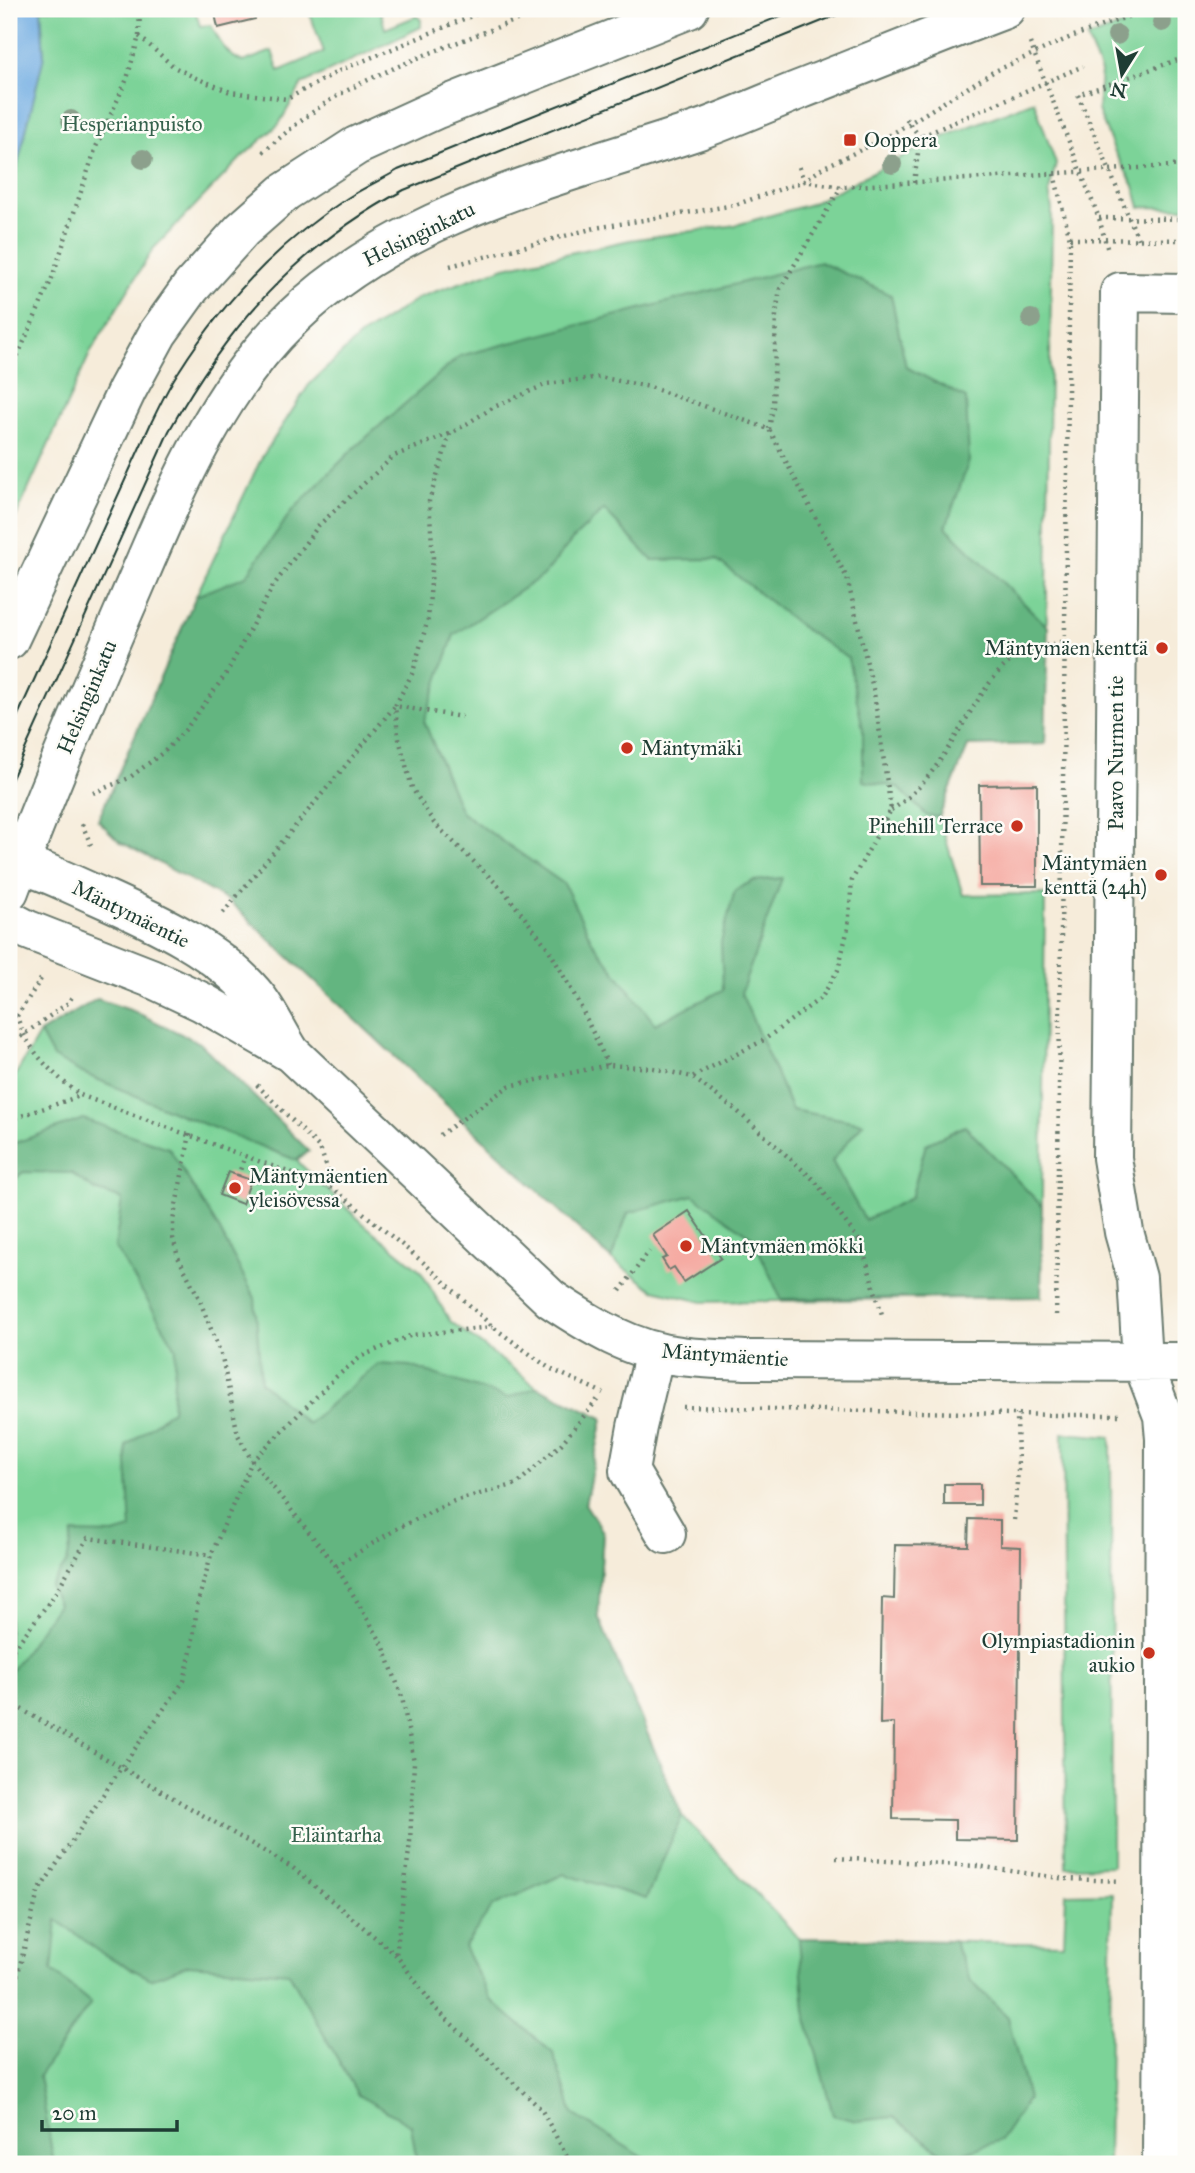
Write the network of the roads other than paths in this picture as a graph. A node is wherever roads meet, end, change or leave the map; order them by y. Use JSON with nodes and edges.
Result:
{"nodes":[{"id":1,"x":689,"y":9,"type":"edge"},
{"id":2,"x":983,"y":12,"type":"edge"},
{"id":3,"x":1186,"y":293,"type":"edge"},
{"id":4,"x":9,"y":640,"type":"edge"},
{"id":5,"x":12,"y":872,"type":"edge"},
{"id":6,"x":9,"y":920,"type":"edge"},
{"id":7,"x":291,"y":1054,"type":"junction"},
{"id":8,"x":655,"y":1352,"type":"junction"},
{"id":9,"x":1142,"y":1361,"type":"junction"},
{"id":10,"x":1186,"y":1362,"type":"edge"},
{"id":11,"x":666,"y":1534,"type":"dead end"},
{"id":12,"x":1163,"y":2164,"type":"edge"}],
"edges":[{"from":1,"to":4,"type":"main road"},
{"from":2,"to":5,"type":"main road","name":"Helsinginkatu"},
{"from":3,"to":9,"type":"main road","name":"Paavo Nurmen tie"},
{"from":5,"to":7,"type":"main road","name":"Mäntymäentie"},
{"from":6,"to":7,"type":"main road","name":"Mäntymäentie"},
{"from":7,"to":8,"type":"main road","name":"Mäntymäentie"},
{"from":8,"to":9,"type":"main road","name":"Mäntymäentie"},
{"from":8,"to":11,"type":"main road"},
{"from":9,"to":10,"type":"main road","name":"Mäntymäentie"},
{"from":9,"to":12,"type":"main road","name":"Paavo Nurmen tie"}]}
